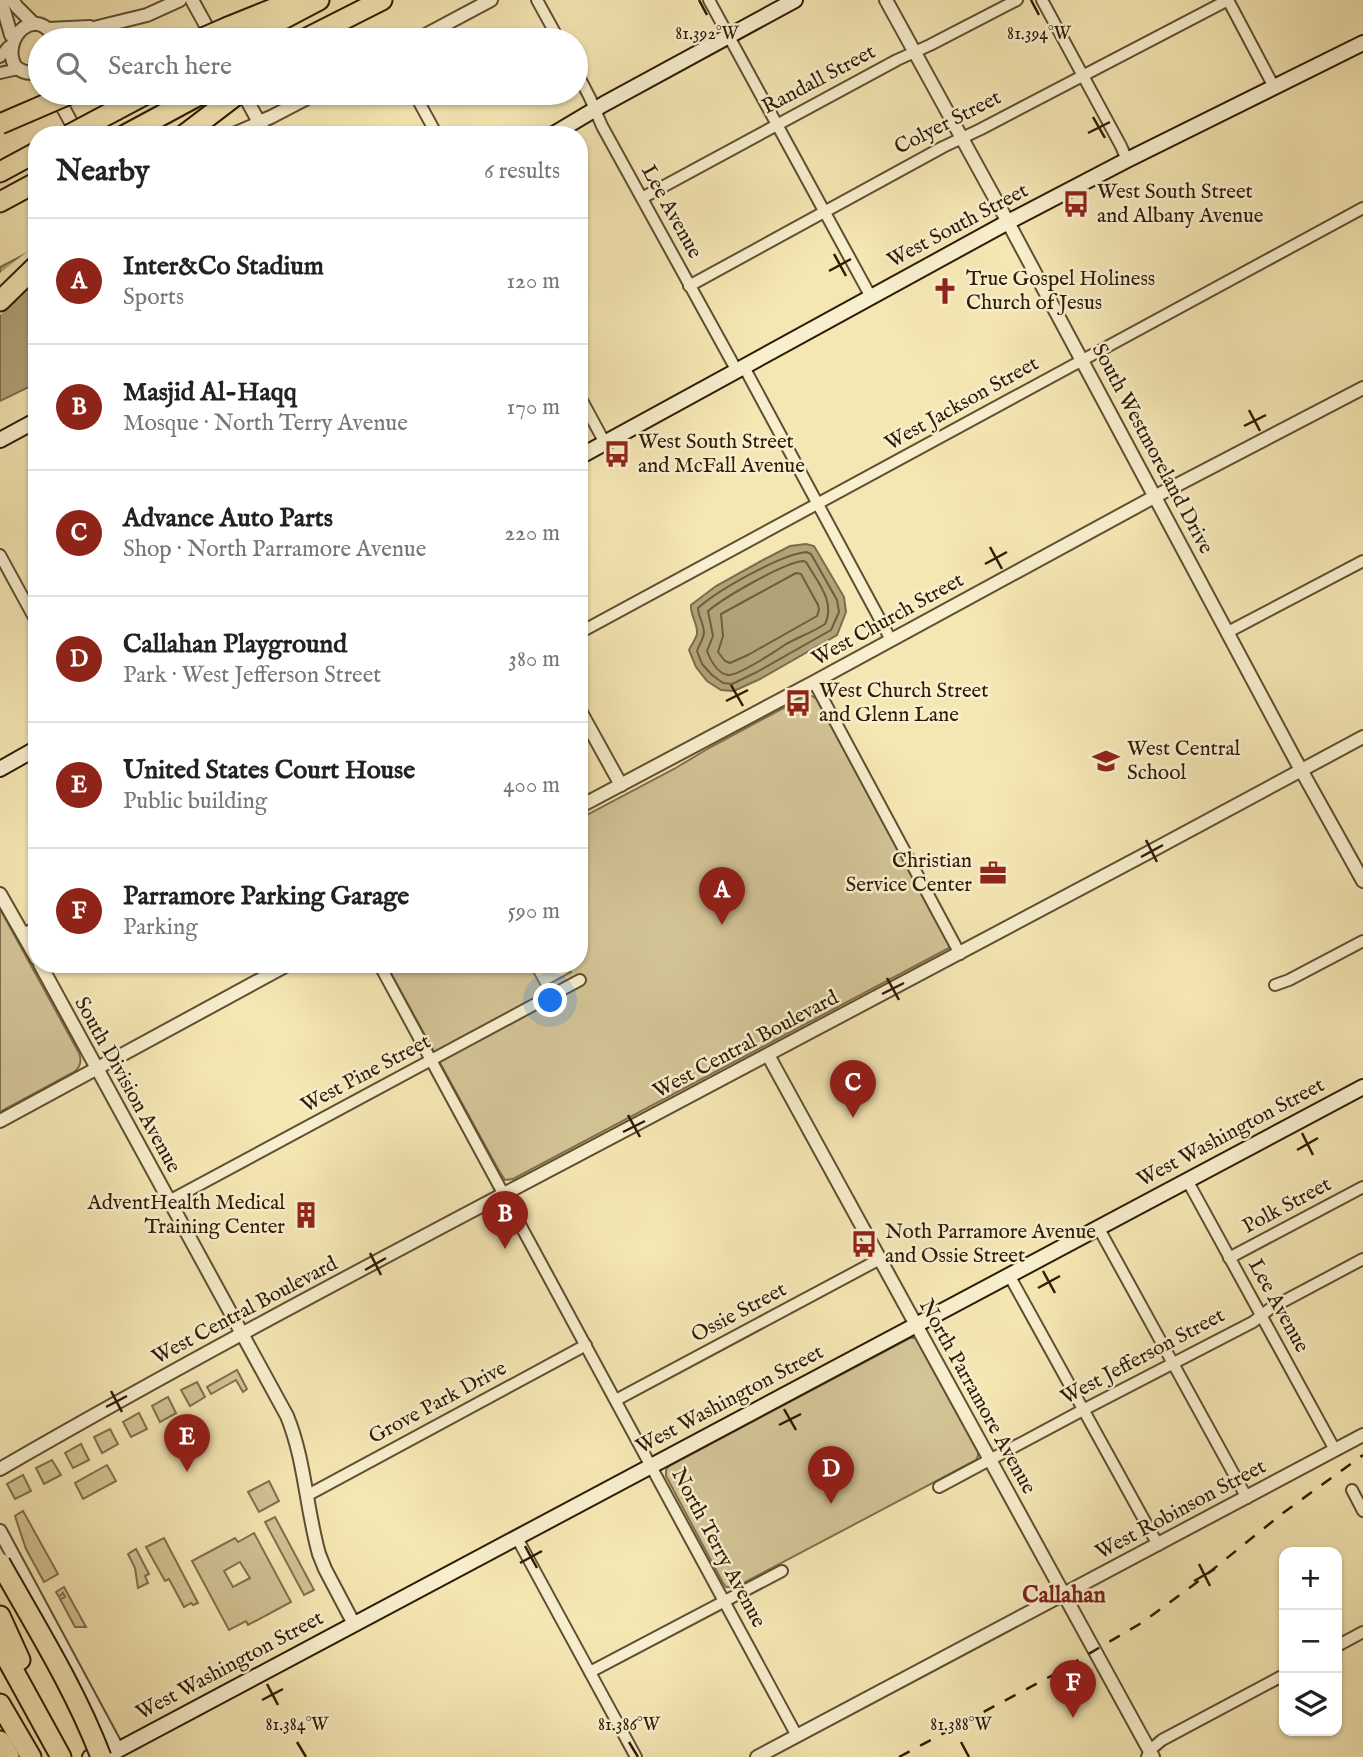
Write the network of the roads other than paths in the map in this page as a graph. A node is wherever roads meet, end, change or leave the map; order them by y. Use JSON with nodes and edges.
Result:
{"nodes":[{"id":1,"x":1,"y":0,"type":"edge"},
{"id":2,"x":12,"y":0,"type":"edge"},
{"id":3,"x":180,"y":0,"type":"edge"},
{"id":4,"x":192,"y":0,"type":"edge"},
{"id":5,"x":295,"y":0,"type":"edge"},
{"id":6,"x":319,"y":0,"type":"edge"},
{"id":7,"x":382,"y":0,"type":"edge"},
{"id":8,"x":389,"y":0,"type":"edge"},
{"id":9,"x":491,"y":0,"type":"edge"},
{"id":10,"x":537,"y":0,"type":"edge"},
{"id":11,"x":709,"y":0,"type":"edge"},
{"id":12,"x":795,"y":0,"type":"edge"},
{"id":13,"x":886,"y":0,"type":"edge"},
{"id":14,"x":1017,"y":0,"type":"edge"},
{"id":15,"x":1042,"y":0,"type":"edge"},
{"id":16,"x":1228,"y":0,"type":"edge"},
{"id":17,"x":34,"y":24,"type":"junction"},
{"id":18,"x":98,"y":27,"type":"joint"},
{"id":19,"x":41,"y":28,"type":"edge"},
{"id":20,"x":92,"y":28,"type":"edge"},
{"id":21,"x":217,"y":28,"type":"edge"},
{"id":22,"x":232,"y":28,"type":"edge"},
{"id":23,"x":266,"y":28,"type":"edge"},
{"id":24,"x":327,"y":28,"type":"edge"},
{"id":25,"x":345,"y":28,"type":"edge"},
{"id":26,"x":438,"y":28,"type":"edge"},
{"id":27,"x":552,"y":28,"type":"edge"},
{"id":28,"x":729,"y":36,"type":"junction"},
{"id":29,"x":1363,"y":43,"type":"edge"},
{"id":30,"x":6,"y":46,"type":"edge"},
{"id":31,"x":915,"y":52,"type":"junction"},
{"id":32,"x":28,"y":71,"type":"edge"},
{"id":33,"x":0,"y":73,"type":"edge"},
{"id":34,"x":28,"y":74,"type":"edge"},
{"id":35,"x":1083,"y":75,"type":"junction"},
{"id":36,"x":1274,"y":87,"type":"junction"},
{"id":37,"x":588,"y":95,"type":"edge"},
{"id":38,"x":44,"y":105,"type":"edge"},
{"id":39,"x":62,"y":105,"type":"edge"},
{"id":40,"x":125,"y":105,"type":"edge"},
{"id":41,"x":181,"y":105,"type":"edge"},
{"id":42,"x":225,"y":105,"type":"edge"},
{"id":43,"x":248,"y":105,"type":"edge"},
{"id":44,"x":294,"y":105,"type":"edge"},
{"id":45,"x":421,"y":105,"type":"edge"},
{"id":46,"x":595,"y":109,"type":"junction"},
{"id":47,"x":259,"y":122,"type":"junction"},
{"id":48,"x":0,"y":124,"type":"edge"},
{"id":49,"x":777,"y":125,"type":"junction"},
{"id":50,"x":73,"y":126,"type":"edge"},
{"id":51,"x":86,"y":126,"type":"edge"},
{"id":52,"x":142,"y":126,"type":"edge"},
{"id":53,"x":196,"y":126,"type":"edge"},
{"id":54,"x":247,"y":126,"type":"edge"},
{"id":55,"x":261,"y":126,"type":"edge"},
{"id":56,"x":432,"y":126,"type":"edge"},
{"id":57,"x":567,"y":126,"type":"edge"},
{"id":58,"x":962,"y":138,"type":"junction"},
{"id":59,"x":28,"y":157,"type":"edge"},
{"id":60,"x":1127,"y":160,"type":"junction"},
{"id":61,"x":0,"y":172,"type":"edge"},
{"id":62,"x":28,"y":187,"type":"edge"},
{"id":63,"x":642,"y":198,"type":"junction"},
{"id":64,"x":0,"y":202,"type":"edge"},
{"id":65,"x":1363,"y":208,"type":"edge"},
{"id":66,"x":825,"y":211,"type":"junction"},
{"id":67,"x":1008,"y":222,"type":"junction"},
{"id":68,"x":28,"y":265,"type":"edge"},
{"id":69,"x":28,"y":274,"type":"edge"},
{"id":70,"x":0,"y":285,"type":"edge"},
{"id":71,"x":689,"y":286,"type":"junction"},
{"id":72,"x":871,"y":297,"type":"junction"},
{"id":73,"x":0,"y":301,"type":"edge"},
{"id":74,"x":1082,"y":360,"type":"junction"},
{"id":75,"x":740,"y":369,"type":"junction"},
{"id":76,"x":1363,"y":388,"type":"edge"},
{"id":77,"x":588,"y":412,"type":"edge"},
{"id":78,"x":28,"y":425,"type":"edge"},
{"id":79,"x":0,"y":440,"type":"edge"},
{"id":80,"x":605,"y":443,"type":"junction"},
{"id":81,"x":588,"y":452,"type":"edge"},
{"id":82,"x":1154,"y":497,"type":"junction"},
{"id":83,"x":817,"y":504,"type":"junction"},
{"id":84,"x":0,"y":555,"type":"edge"},
{"id":85,"x":1363,"y":561,"type":"edge"},
{"id":86,"x":28,"y":606,"type":"edge"},
{"id":87,"x":588,"y":628,"type":"edge"},
{"id":88,"x":1228,"y":632,"type":"junction"},
{"id":89,"x":891,"y":640,"type":"junction"},
{"id":90,"x":814,"y":682,"type":"junction"},
{"id":91,"x":588,"y":725,"type":"edge"},
{"id":92,"x":1363,"y":737,"type":"edge"},
{"id":93,"x":28,"y":753,"type":"edge"},
{"id":94,"x":0,"y":769,"type":"edge"},
{"id":95,"x":1301,"y":770,"type":"junction"},
{"id":96,"x":621,"y":785,"type":"junction"},
{"id":97,"x":588,"y":802,"type":"edge"},
{"id":98,"x":1363,"y":881,"type":"edge"},
{"id":99,"x":0,"y":894,"type":"edge"},
{"id":100,"x":28,"y":932,"type":"edge"},
{"id":101,"x":23,"y":934,"type":"junction"},
{"id":102,"x":1363,"y":941,"type":"edge"},
{"id":103,"x":28,"y":943,"type":"edge"},
{"id":104,"x":960,"y":954,"type":"junction"},
{"id":105,"x":45,"y":973,"type":"edge"},
{"id":106,"x":273,"y":973,"type":"edge"},
{"id":107,"x":384,"y":973,"type":"edge"},
{"id":108,"x":580,"y":980,"type":"dead end"},
{"id":109,"x":1275,"y":985,"type":"dead end"},
{"id":110,"x":768,"y":1055,"type":"junction"},
{"id":111,"x":431,"y":1061,"type":"junction"},
{"id":112,"x":97,"y":1069,"type":"junction"},
{"id":113,"x":1363,"y":1087,"type":"edge"},
{"id":114,"x":0,"y":1121,"type":"edge"},
{"id":115,"x":1187,"y":1180,"type":"junction"},
{"id":116,"x":1363,"y":1187,"type":"edge"},
{"id":117,"x":504,"y":1194,"type":"junction"},
{"id":118,"x":169,"y":1201,"type":"junction"},
{"id":119,"x":1098,"y":1227,"type":"junction"},
{"id":120,"x":1229,"y":1258,"type":"junction"},
{"id":121,"x":880,"y":1259,"type":"junction"},
{"id":122,"x":1363,"y":1259,"type":"edge"},
{"id":123,"x":1009,"y":1275,"type":"junction"},
{"id":124,"x":1261,"y":1315,"type":"junction"},
{"id":125,"x":916,"y":1324,"type":"junction"},
{"id":126,"x":242,"y":1334,"type":"junction"},
{"id":127,"x":586,"y":1346,"type":"junction"},
{"id":128,"x":1172,"y":1364,"type":"junction"},
{"id":129,"x":616,"y":1400,"type":"junction"},
{"id":130,"x":1083,"y":1410,"type":"junction"},
{"id":131,"x":1363,"y":1435,"type":"edge"},
{"id":132,"x":1335,"y":1450,"type":"junction"},
{"id":133,"x":990,"y":1460,"type":"junction"},
{"id":134,"x":652,"y":1466,"type":"junction"},
{"id":135,"x":0,"y":1469,"type":"edge"},
{"id":136,"x":939,"y":1487,"type":"dead end"},
{"id":137,"x":1352,"y":1490,"type":"dead end"},
{"id":138,"x":308,"y":1495,"type":"junction"},
{"id":139,"x":1247,"y":1498,"type":"junction"},
{"id":140,"x":1363,"y":1511,"type":"edge"},
{"id":141,"x":0,"y":1531,"type":"edge"},
{"id":142,"x":517,"y":1538,"type":"junction"},
{"id":143,"x":1158,"y":1545,"type":"junction"},
{"id":144,"x":0,"y":1563,"type":"edge"},
{"id":145,"x":782,"y":1571,"type":"dead end"},
{"id":146,"x":1063,"y":1594,"type":"junction"},
{"id":147,"x":724,"y":1601,"type":"junction"},
{"id":148,"x":0,"y":1616,"type":"edge"},
{"id":149,"x":354,"y":1624,"type":"junction"},
{"id":150,"x":1363,"y":1632,"type":"edge"},
{"id":151,"x":1342,"y":1644,"type":"edge"},
{"id":152,"x":0,"y":1646,"type":"edge"},
{"id":153,"x":590,"y":1672,"type":"junction"},
{"id":154,"x":1279,"y":1678,"type":"edge"},
{"id":155,"x":24,"y":1692,"type":"junction"},
{"id":156,"x":0,"y":1704,"type":"edge"},
{"id":157,"x":797,"y":1736,"type":"junction"},
{"id":158,"x":0,"y":1741,"type":"edge"},
{"id":159,"x":113,"y":1755,"type":"edge"},
{"id":160,"x":1150,"y":1755,"type":"edge"},
{"id":161,"x":9,"y":1757,"type":"edge"},
{"id":162,"x":31,"y":1757,"type":"edge"},
{"id":163,"x":61,"y":1757,"type":"edge"},
{"id":164,"x":90,"y":1757,"type":"edge"},
{"id":165,"x":636,"y":1757,"type":"edge"},
{"id":166,"x":757,"y":1757,"type":"edge"}],
"edges":[{"from":1,"to":30,"type":"street"},
{"from":2,"to":17,"type":"street"},
{"from":3,"to":18,"type":"street"},
{"from":4,"to":21,"type":"street"},
{"from":5,"to":22,"type":"highway"},
{"from":6,"to":23,"type":"highway"},
{"from":7,"to":24,"type":"highway"},
{"from":8,"to":25,"type":"highway"},
{"from":9,"to":26,"type":"street"},
{"from":10,"to":27,"type":"street"},
{"from":11,"to":28,"type":"street"},
{"from":12,"to":28,"type":"main road"},
{"from":13,"to":31,"type":"street","name":"South Westmoreland Drive"},
{"from":14,"to":31,"type":"street","name":"Randall Street"},
{"from":15,"to":35,"type":"street"},
{"from":16,"to":35,"type":"street","name":"Colyer Street"},
{"from":16,"to":36,"type":"street"},
{"from":17,"to":19,"type":"street"},
{"from":17,"to":30,"type":"street"},
{"from":18,"to":20,"type":"street"},
{"from":28,"to":46,"type":"main road"},
{"from":28,"to":49,"type":"street"},
{"from":29,"to":36,"type":"main road","name":"West South Street"},
{"from":30,"to":32,"type":"street"},
{"from":31,"to":49,"type":"street","name":"Randall Street"},
{"from":31,"to":58,"type":"street","name":"South Westmoreland Drive"},
{"from":33,"to":34,"type":"street"},
{"from":35,"to":58,"type":"street","name":"Colyer Street"},
{"from":35,"to":60,"type":"street"},
{"from":36,"to":60,"type":"main road","name":"West South Street"},
{"from":37,"to":46,"type":"street","name":"Lee Avenue"},
{"from":38,"to":48,"type":"highway","bridge":true},
{"from":39,"to":50,"type":"street"},
{"from":40,"to":51,"type":"highway","bridge":true},
{"from":41,"to":52,"type":"highway"},
{"from":42,"to":53,"type":"highway"},
{"from":43,"to":47,"type":"street"},
{"from":44,"to":47,"type":"street"},
{"from":45,"to":56,"type":"street"},
{"from":46,"to":57,"type":"main road"},
{"from":46,"to":63,"type":"street","name":"Lee Avenue"},
{"from":47,"to":54,"type":"street"},
{"from":47,"to":55,"type":"street"},
{"from":49,"to":63,"type":"street","name":"Randall Street"},
{"from":49,"to":66,"type":"street"},
{"from":58,"to":66,"type":"street","name":"Colyer Street"},
{"from":58,"to":67,"type":"street","name":"South Westmoreland Drive"},
{"from":59,"to":61,"type":"highway"},
{"from":60,"to":67,"type":"main road","name":"West South Street"},
{"from":62,"to":64,"type":"highway"},
{"from":63,"to":71,"type":"street","name":"Lee Avenue"},
{"from":65,"to":74,"type":"street","name":"West Jackson Street"},
{"from":66,"to":71,"type":"street","name":"Colyer Street"},
{"from":66,"to":72,"type":"street"},
{"from":67,"to":72,"type":"main road","name":"West South Street"},
{"from":67,"to":74,"type":"street","name":"South Westmoreland Drive"},
{"from":68,"to":70,"type":"highway"},
{"from":69,"to":73,"type":"highway"},
{"from":71,"to":75,"type":"street","name":"Lee Avenue"},
{"from":72,"to":75,"type":"main road","name":"West South Street"},
{"from":74,"to":82,"type":"street","name":"South Westmoreland Drive"},
{"from":74,"to":83,"type":"street","name":"West Jackson Street"},
{"from":75,"to":80,"type":"main road","name":"West South Street"},
{"from":75,"to":83,"type":"street","name":"Lee Avenue"},
{"from":76,"to":82,"type":"street","name":"West Church Street"},
{"from":77,"to":80,"type":"street"},
{"from":78,"to":79,"type":"main road"},
{"from":80,"to":81,"type":"main road","name":"West South Street"},
{"from":82,"to":88,"type":"street","name":"South Westmoreland Drive"},
{"from":82,"to":89,"type":"street","name":"West Church Street"},
{"from":83,"to":87,"type":"street","name":"West Jackson Street"},
{"from":83,"to":89,"type":"street","name":"Lee Avenue"},
{"from":84,"to":86,"type":"street"},
{"from":85,"to":88,"type":"street"},
{"from":88,"to":95,"type":"street","name":"South Westmoreland Drive"},
{"from":89,"to":90,"type":"street","name":"West Church Street"},
{"from":90,"to":96,"type":"street","name":"West Church Street"},
{"from":90,"to":104,"type":"street"},
{"from":91,"to":96,"type":"street"},
{"from":92,"to":95,"type":"street","name":"West Central Boulevard"},
{"from":93,"to":94,"type":"main road"},
{"from":95,"to":98,"type":"street","name":"South Westmoreland Drive"},
{"from":95,"to":104,"type":"street","name":"West Central Boulevard"},
{"from":96,"to":97,"type":"street","name":"West Church Street"},
{"from":99,"to":101,"type":"street"},
{"from":100,"to":101,"type":"street"},
{"from":101,"to":103,"type":"street"},
{"from":102,"to":109,"type":"street"},
{"from":104,"to":110,"type":"street","name":"West Central Boulevard"},
{"from":105,"to":112,"type":"street","name":"South Division Avenue"},
{"from":106,"to":112,"type":"street"},
{"from":107,"to":111,"type":"street","name":"North Terry Avenue"},
{"from":108,"to":111,"type":"street","name":"West Pine Street"},
{"from":110,"to":117,"type":"street","name":"West Central Boulevard"},
{"from":110,"to":121,"type":"street","name":"North Parramore Avenue"},
{"from":111,"to":117,"type":"street","name":"North Terry Avenue"},
{"from":111,"to":118,"type":"street","name":"West Pine Street"},
{"from":112,"to":114,"type":"street"},
{"from":112,"to":118,"type":"street","name":"South Division Avenue"},
{"from":113,"to":115,"type":"main road","name":"West Washington Street"},
{"from":115,"to":119,"type":"main road","name":"West Washington Street"},
{"from":115,"to":120,"type":"street","name":"Lee Avenue"},
{"from":116,"to":120,"type":"street","name":"Polk Street"},
{"from":117,"to":126,"type":"street","name":"West Central Boulevard"},
{"from":117,"to":127,"type":"street","name":"North Terry Avenue"},
{"from":118,"to":126,"type":"street","name":"South Division Avenue"},
{"from":119,"to":123,"type":"main road","name":"West Washington Street"},
{"from":119,"to":128,"type":"street"},
{"from":120,"to":124,"type":"street","name":"Lee Avenue"},
{"from":121,"to":125,"type":"street","name":"North Parramore Avenue"},
{"from":121,"to":129,"type":"street","name":"Ossie Street"},
{"from":122,"to":124,"type":"street","name":"West Jefferson Street"},
{"from":123,"to":125,"type":"main road","name":"West Washington Street"},
{"from":123,"to":130,"type":"street"},
{"from":124,"to":128,"type":"street","name":"West Jefferson Street"},
{"from":124,"to":132,"type":"street","name":"Lee Avenue"},
{"from":125,"to":133,"type":"street","name":"North Parramore Avenue"},
{"from":125,"to":134,"type":"main road","name":"West Washington Street"},
{"from":126,"to":135,"type":"street","name":"West Central Boulevard"},
{"from":126,"to":138,"type":"street","name":"South Division Avenue"},
{"from":127,"to":129,"type":"street","name":"North Terry Avenue"},
{"from":127,"to":138,"type":"street","name":"Grove Park Drive"},
{"from":128,"to":130,"type":"street","name":"West Jefferson Street"},
{"from":128,"to":139,"type":"street"},
{"from":129,"to":134,"type":"street","name":"North Terry Avenue"},
{"from":130,"to":133,"type":"street","name":"West Jefferson Street"},
{"from":130,"to":143,"type":"street"},
{"from":131,"to":132,"type":"street","name":"West Robinson Street"},
{"from":132,"to":139,"type":"street","name":"West Robinson Street"},
{"from":133,"to":136,"type":"street","name":"West Jefferson Street"},
{"from":133,"to":146,"type":"street","name":"North Parramore Avenue"},
{"from":134,"to":142,"type":"main road","name":"West Washington Street"},
{"from":134,"to":147,"type":"street","name":"North Terry Avenue"},
{"from":137,"to":140,"type":"street"},
{"from":138,"to":149,"type":"street","name":"South Division Avenue"},
{"from":139,"to":143,"type":"street","name":"West Robinson Street"},
{"from":141,"to":159,"type":"street"},
{"from":142,"to":149,"type":"main road","name":"West Washington Street"},
{"from":142,"to":153,"type":"street"},
{"from":143,"to":146,"type":"street","name":"West Robinson Street"},
{"from":144,"to":159,"type":"highway","bridge":true},
{"from":145,"to":147,"type":"street"},
{"from":146,"to":157,"type":"street","name":"West Robinson Street"},
{"from":146,"to":160,"type":"street","name":"North Parramore Avenue"},
{"from":147,"to":153,"type":"street"},
{"from":147,"to":157,"type":"street","name":"North Terry Avenue"},
{"from":148,"to":155,"type":"highway"},
{"from":149,"to":159,"type":"main road","name":"West Washington Street"},
{"from":150,"to":151,"type":"street"},
{"from":152,"to":155,"type":"highway"},
{"from":153,"to":165,"type":"street"},
{"from":154,"to":160,"type":"street"},
{"from":155,"to":163,"type":"highway"},
{"from":156,"to":162,"type":"highway"},
{"from":157,"to":166,"type":"street","name":"West Robinson Street"},
{"from":158,"to":161,"type":"highway"},
{"from":159,"to":164,"type":"main road","name":"West Washington Street"}]}
